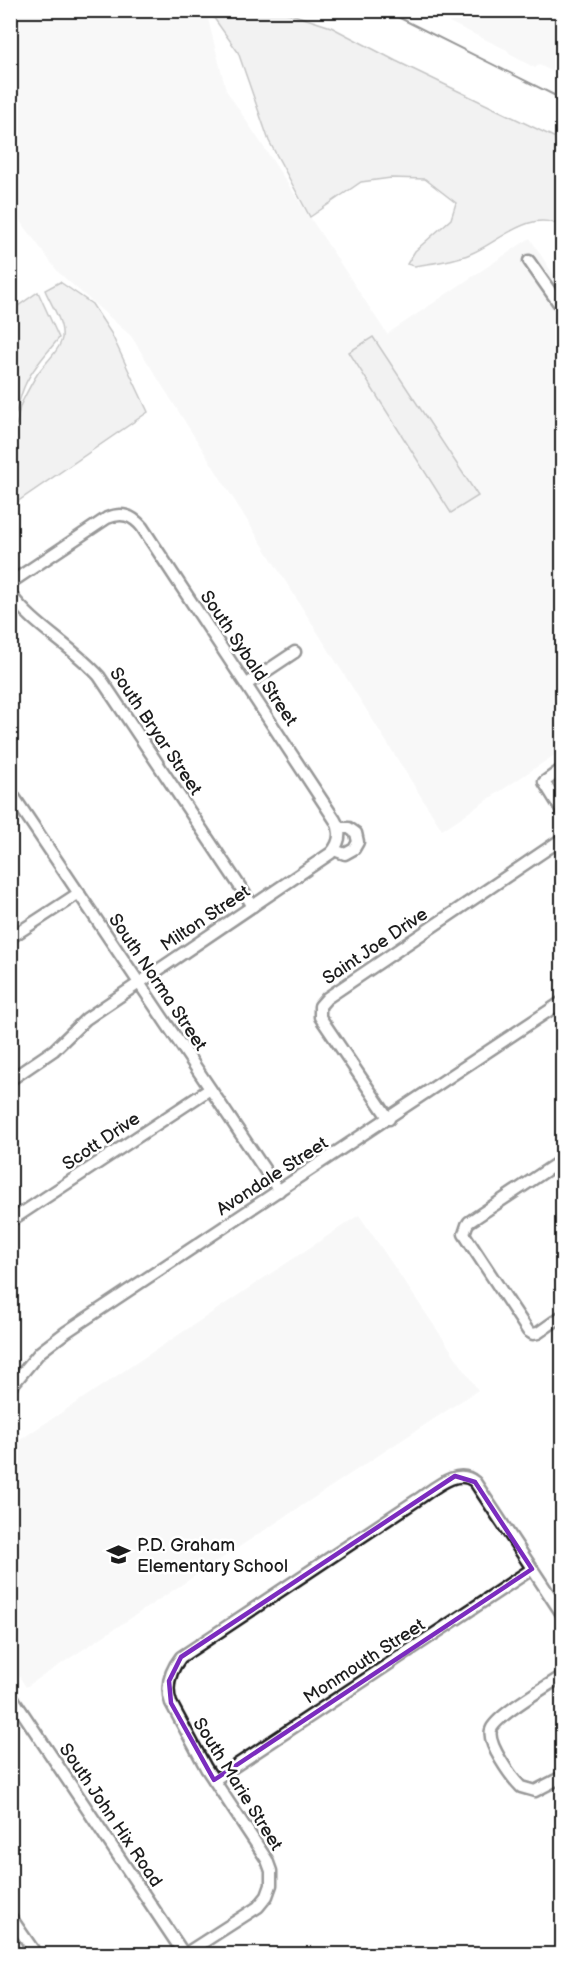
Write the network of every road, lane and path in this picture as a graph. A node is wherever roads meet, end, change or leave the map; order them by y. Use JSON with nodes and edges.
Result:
{"nodes":[{"id":1,"x":529,"y":261,"type":"dead end"},
{"id":2,"x":562,"y":308,"type":"edge"},
{"id":3,"x":10,"y":583,"type":"edge"},
{"id":4,"x":10,"y":594,"type":"edge"},
{"id":5,"x":295,"y":652,"type":"dead end"},
{"id":6,"x":247,"y":684,"type":"junction"},
{"id":7,"x":562,"y":770,"type":"edge"},
{"id":8,"x":11,"y":794,"type":"edge"},
{"id":9,"x":562,"y":811,"type":"edge"},
{"id":10,"x":339,"y":833,"type":"junction"},
{"id":11,"x":562,"y":839,"type":"edge"},
{"id":12,"x":358,"y":842,"type":"joint"},
{"id":13,"x":334,"y":850,"type":"junction"},
{"id":14,"x":79,"y":893,"type":"junction"},
{"id":15,"x":253,"y":906,"type":"junction"},
{"id":16,"x":10,"y":938,"type":"edge"},
{"id":17,"x":138,"y":983,"type":"junction"},
{"id":18,"x":562,"y":1002,"type":"edge"},
{"id":19,"x":10,"y":1080,"type":"edge"},
{"id":20,"x":210,"y":1089,"type":"junction"},
{"id":21,"x":389,"y":1119,"type":"junction"},
{"id":22,"x":562,"y":1160,"type":"edge"},
{"id":23,"x":279,"y":1191,"type":"junction"},
{"id":24,"x":10,"y":1221,"type":"edge"},
{"id":25,"x":562,"y":1316,"type":"edge"},
{"id":26,"x":10,"y":1388,"type":"edge"},
{"id":27,"x":532,"y":1569,"type":"junction"},
{"id":28,"x":560,"y":1611,"type":"edge"},
{"id":29,"x":562,"y":1677,"type":"edge"},
{"id":30,"x":10,"y":1694,"type":"edge"},
{"id":31,"x":562,"y":1777,"type":"edge"},
{"id":32,"x":214,"y":1780,"type":"junction"},
{"id":33,"x":10,"y":1916,"type":"edge"},
{"id":34,"x":36,"y":1954,"type":"edge"},
{"id":35,"x":185,"y":1954,"type":"edge"}],
"edges":[{"from":1,"to":2,"type":"street"},
{"from":3,"to":6,"type":"street","name":"South Sybald Street"},
{"from":4,"to":15,"type":"street","name":"South Bryar Street"},
{"from":5,"to":6,"type":"street"},
{"from":6,"to":10,"type":"street","name":"South Sybald Street"},
{"from":7,"to":9,"type":"street"},
{"from":8,"to":14,"type":"street","name":"South Norma Street"},
{"from":10,"to":12,"type":"street","name":"South Sybald Street"},
{"from":10,"to":13,"type":"street"},
{"from":11,"to":21,"type":"street","name":"Saint Joe Drive"},
{"from":12,"to":13,"type":"street","name":"Milton Street"},
{"from":13,"to":15,"type":"street","name":"Milton Street"},
{"from":14,"to":16,"type":"street"},
{"from":14,"to":17,"type":"street","name":"South Norma Street"},
{"from":15,"to":17,"type":"street","name":"Milton Street"},
{"from":17,"to":19,"type":"street","name":"Milton Street"},
{"from":17,"to":20,"type":"street","name":"South Norma Street"},
{"from":18,"to":21,"type":"street","name":"Avondale Street"},
{"from":20,"to":23,"type":"street","name":"South Norma Street"},
{"from":20,"to":24,"type":"street","name":"Scott Drive"},
{"from":21,"to":23,"type":"street","name":"Avondale Street"},
{"from":22,"to":25,"type":"street"},
{"from":23,"to":26,"type":"street","name":"Avondale Street"},
{"from":27,"to":28,"type":"street"},
{"from":27,"to":32,"type":"street","name":"Monmouth Street"},
{"from":27,"to":32,"type":"street","name":"South Marie Street"},
{"from":29,"to":31,"type":"street"},
{"from":30,"to":35,"type":"street","name":"South John Hix Road"},
{"from":32,"to":35,"type":"street","name":"South Marie Street"},
{"from":33,"to":34,"type":"street"}]}
